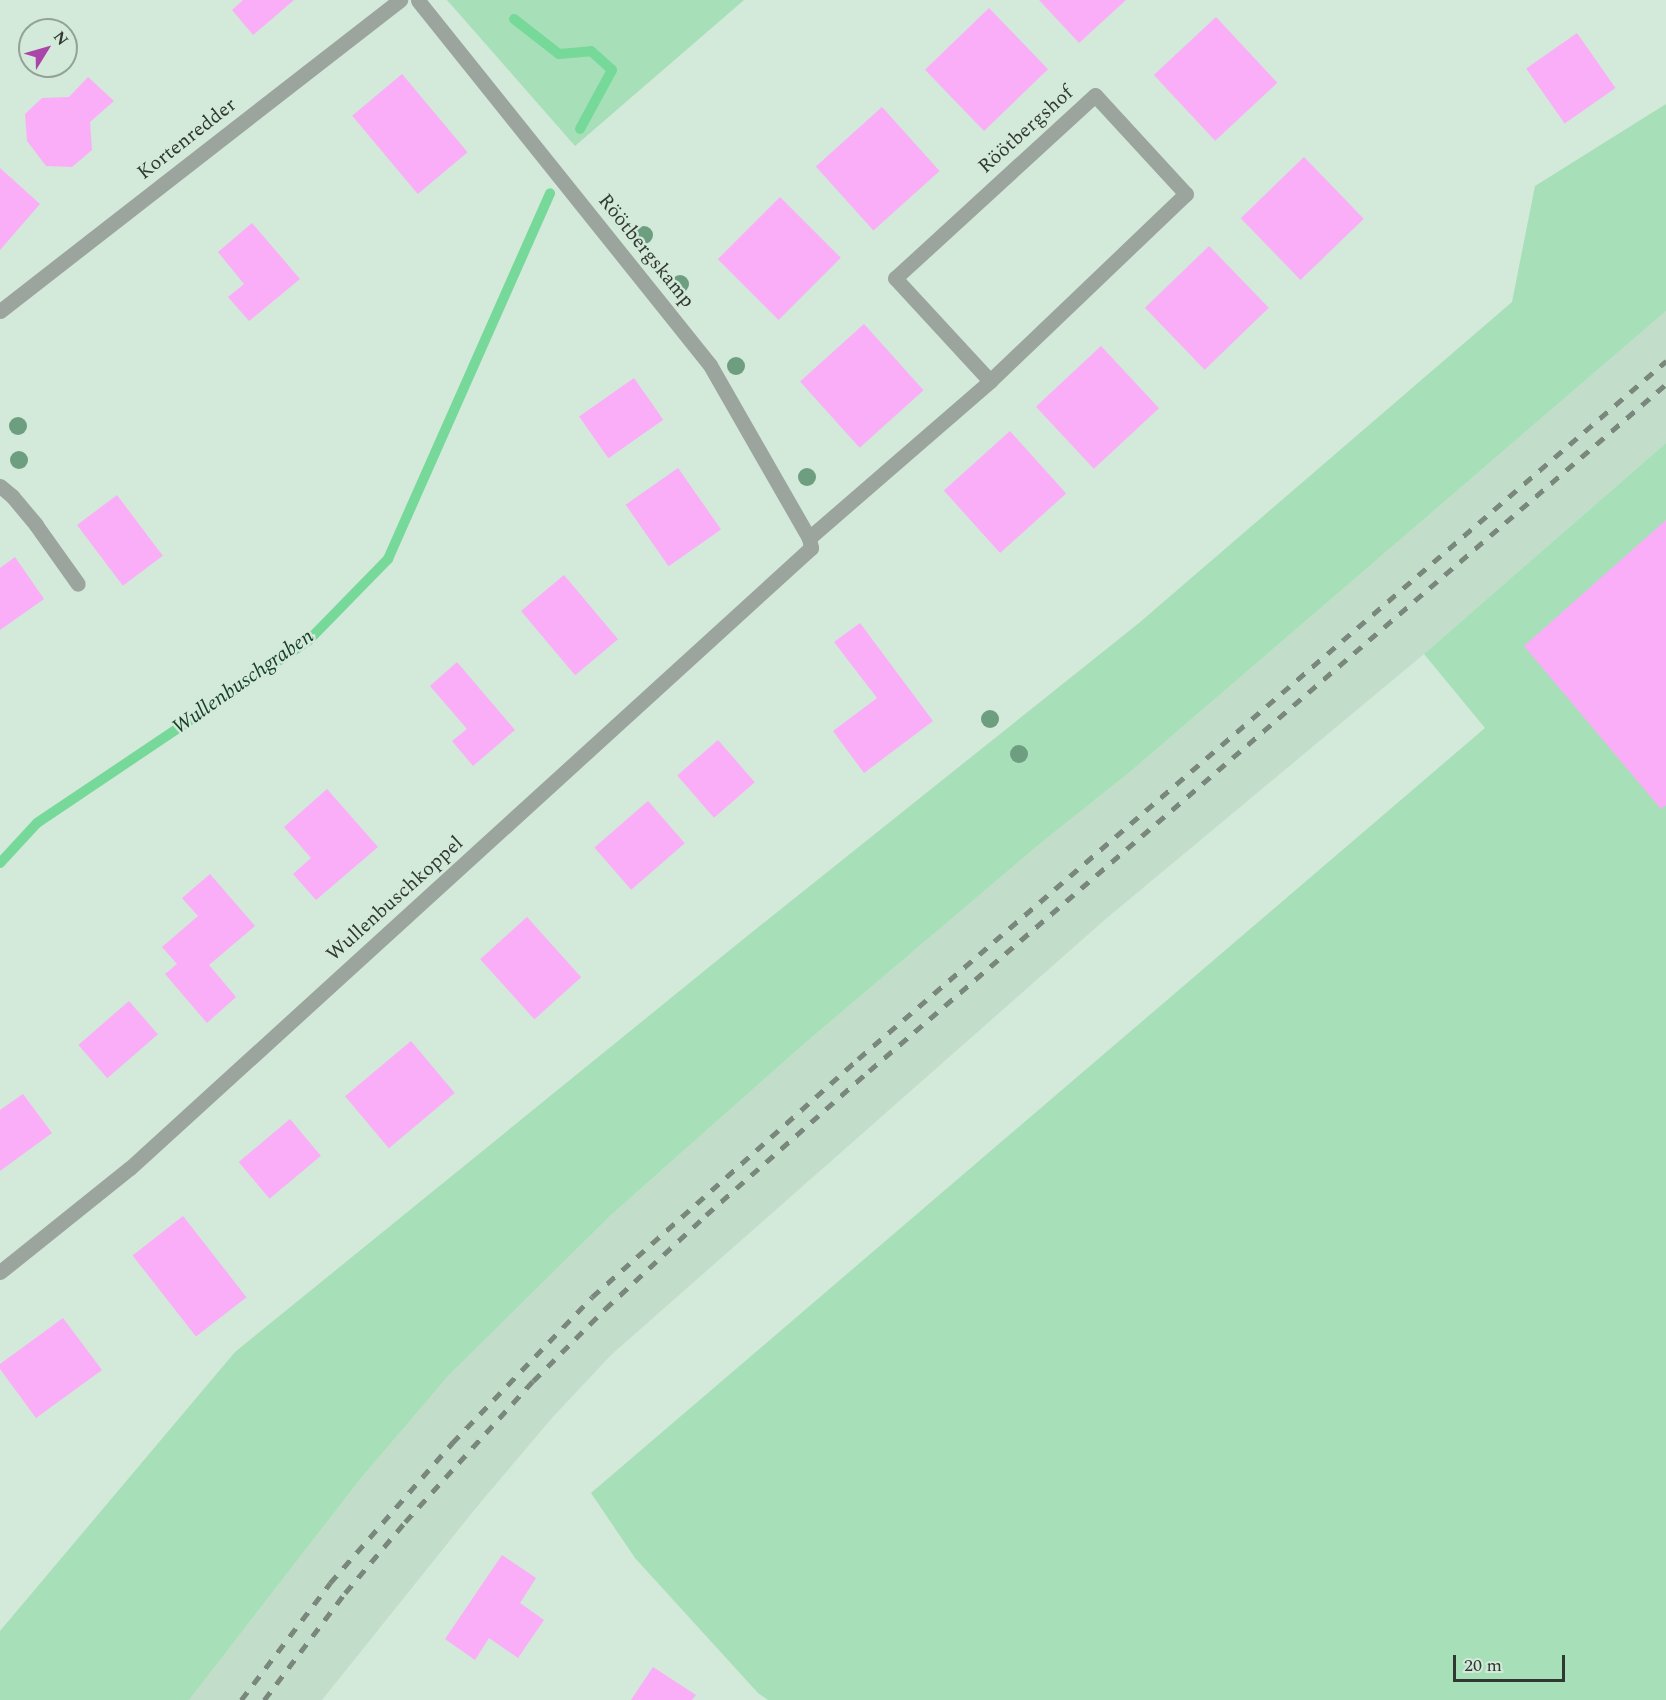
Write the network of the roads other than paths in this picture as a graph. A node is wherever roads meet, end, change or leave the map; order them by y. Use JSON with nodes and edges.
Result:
{"nodes":[{"id":1,"x":400,"y":0,"type":"edge"},
{"id":2,"x":418,"y":0,"type":"edge"},
{"id":3,"x":0,"y":310,"type":"edge"},
{"id":4,"x":990,"y":381,"type":"junction"},
{"id":5,"x":0,"y":486,"type":"edge"},
{"id":6,"x":810,"y":543,"type":"junction"},
{"id":7,"x":78,"y":584,"type":"dead end"},
{"id":8,"x":0,"y":1272,"type":"edge"}],
"edges":[{"from":1,"to":3,"type":"street","name":"Kortenredder"},
{"from":2,"to":6,"type":"street","name":"Röötbergskamp"},
{"from":4,"to":4,"type":"street","name":"Röötbergshof"},
{"from":4,"to":6,"type":"street","name":"Röötbergshof"},
{"from":5,"to":7,"type":"street"},
{"from":6,"to":8,"type":"street","name":"Wullenbuschkoppel"}]}
